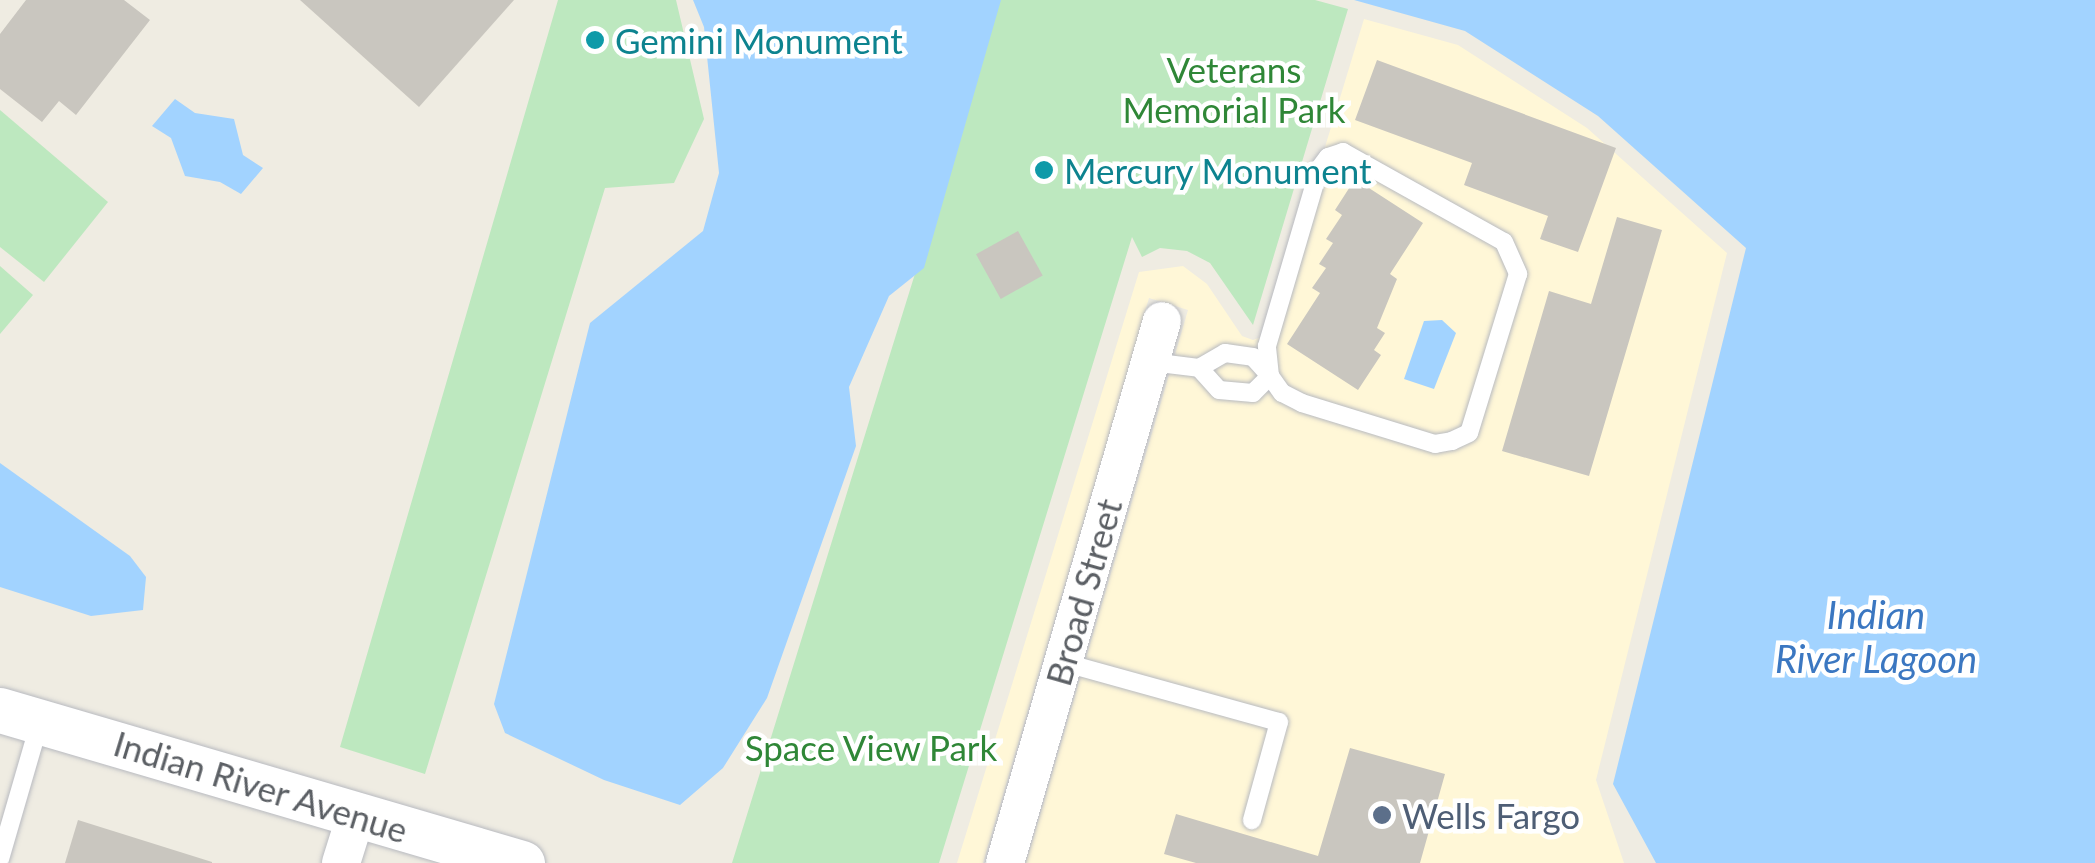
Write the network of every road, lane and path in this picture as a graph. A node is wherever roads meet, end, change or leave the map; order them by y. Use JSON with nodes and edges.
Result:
{"nodes":[{"id":1,"x":1162,"y":321,"type":"dead end"},
{"id":2,"x":1151,"y":362,"type":"junction"},
{"id":3,"x":1199,"y":368,"type":"junction"},
{"id":4,"x":1270,"y":376,"type":"junction"},
{"id":5,"x":1062,"y":662,"type":"junction"},
{"id":6,"x":20,"y":716,"type":"edge"},
{"id":7,"x":356,"y":814,"type":"junction"},
{"id":8,"x":1252,"y":820,"type":"dead end"},
{"id":9,"x":0,"y":859,"type":"edge"},
{"id":10,"x":341,"y":863,"type":"edge"},
{"id":11,"x":522,"y":863,"type":"edge"},
{"id":12,"x":1005,"y":863,"type":"edge"}],
"edges":[{"from":1,"to":2,"type":"street","name":"Broad Street"},
{"from":2,"to":3,"type":"lane"},
{"from":2,"to":5,"type":"street","name":"Broad Street"},
{"from":3,"to":4,"type":"lane"},
{"from":3,"to":4,"type":"lane"},
{"from":4,"to":4,"type":"lane"},
{"from":5,"to":8,"type":"lane"},
{"from":5,"to":12,"type":"street","name":"Broad Street"},
{"from":6,"to":7,"type":"street","name":"Indian River Avenue"},
{"from":6,"to":9,"type":"lane"},
{"from":7,"to":10,"type":"street"},
{"from":7,"to":11,"type":"street","name":"Indian River Avenue"}]}
